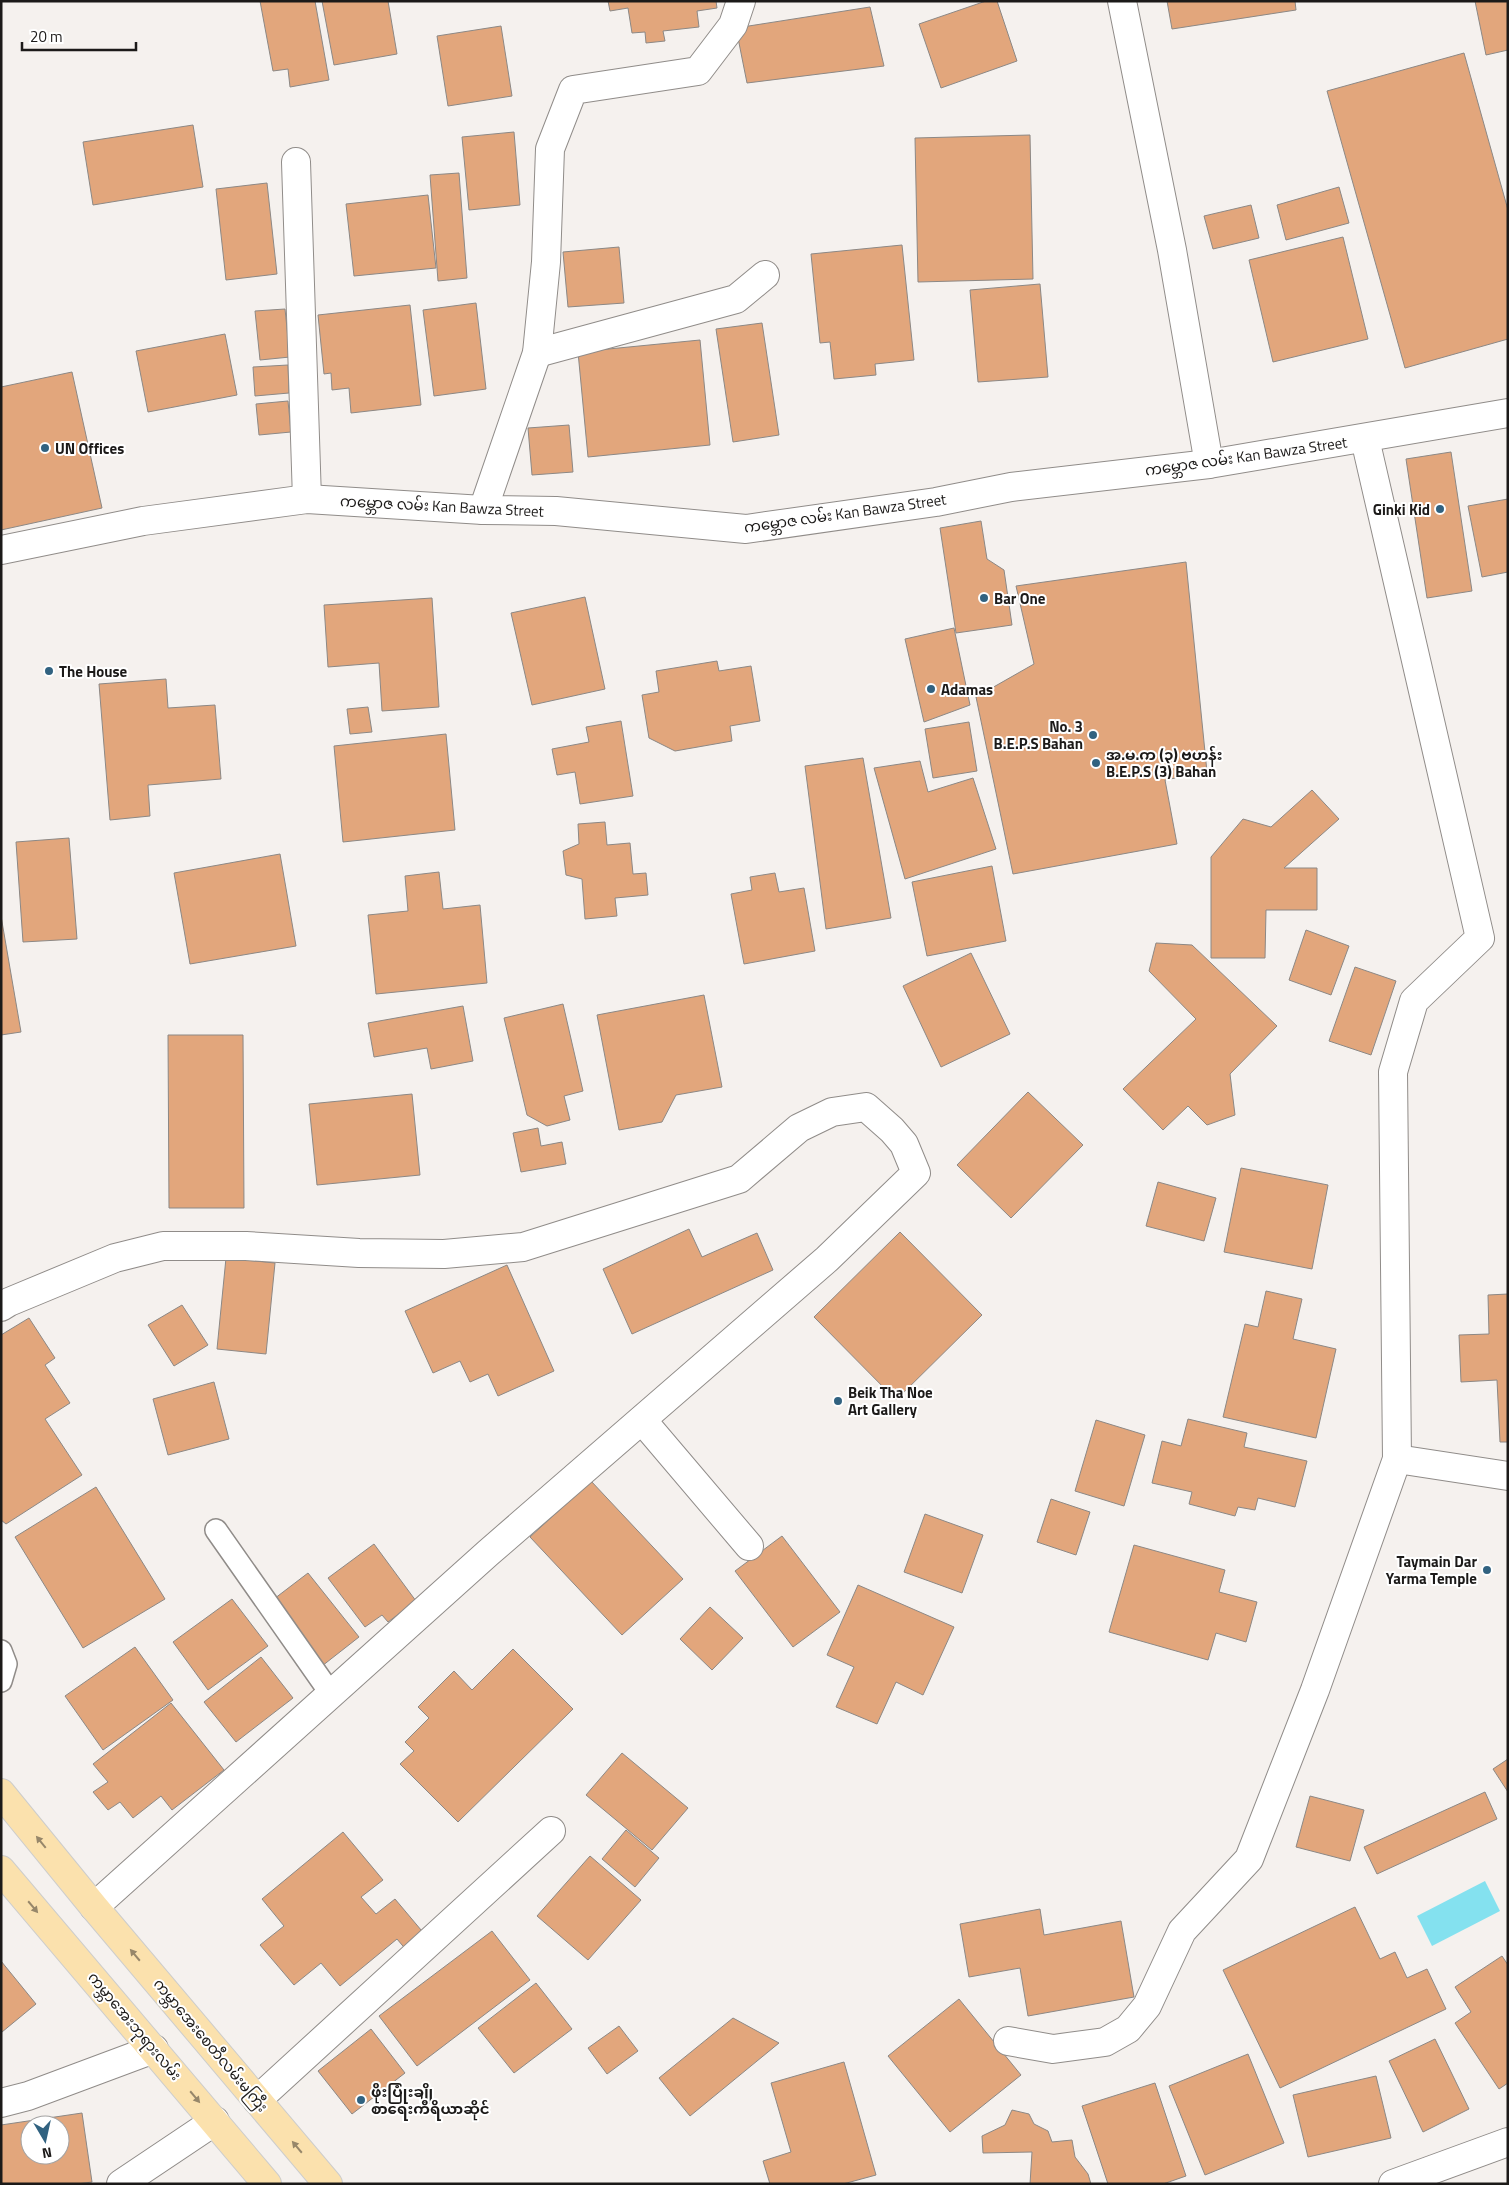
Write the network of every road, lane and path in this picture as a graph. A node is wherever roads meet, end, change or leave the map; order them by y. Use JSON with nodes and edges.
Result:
{"nodes":[{"id":1,"x":741,"y":1,"type":"edge"},
{"id":2,"x":1122,"y":1,"type":"edge"},
{"id":3,"x":296,"y":162,"type":"dead end"},
{"id":4,"x":765,"y":275,"type":"dead end"},
{"id":5,"x":537,"y":353,"type":"junction"},
{"id":6,"x":1508,"y":413,"type":"edge"},
{"id":7,"x":1365,"y":439,"type":"junction"},
{"id":8,"x":1209,"y":464,"type":"junction"},
{"id":9,"x":307,"y":499,"type":"junction"},
{"id":10,"x":483,"y":510,"type":"junction"},
{"id":11,"x":1,"y":550,"type":"edge"},
{"id":12,"x":1,"y":1307,"type":"edge"},
{"id":13,"x":642,"y":1420,"type":"junction"},
{"id":14,"x":1397,"y":1459,"type":"junction"},
{"id":15,"x":1508,"y":1476,"type":"edge"},
{"id":16,"x":216,"y":1530,"type":"dead end"},
{"id":17,"x":749,"y":1546,"type":"dead end"},
{"id":18,"x":1,"y":1651,"type":"edge"},
{"id":19,"x":1,"y":1681,"type":"edge"},
{"id":20,"x":331,"y":1694,"type":"junction"},
{"id":21,"x":1,"y":1793,"type":"edge"},
{"id":22,"x":551,"y":1831,"type":"dead end"},
{"id":23,"x":1,"y":1870,"type":"edge"},
{"id":24,"x":94,"y":1907,"type":"junction"},
{"id":25,"x":1008,"y":2041,"type":"dead end"},
{"id":26,"x":154,"y":2050,"type":"junction"},
{"id":27,"x":257,"y":2100,"type":"junction"},
{"id":28,"x":1,"y":2103,"type":"edge"},
{"id":29,"x":215,"y":2121,"type":"junction"},
{"id":30,"x":1508,"y":2142,"type":"edge"},
{"id":31,"x":121,"y":2184,"type":"edge"},
{"id":32,"x":267,"y":2184,"type":"edge"},
{"id":33,"x":328,"y":2184,"type":"edge"},
{"id":34,"x":1393,"y":2184,"type":"edge"}],
"edges":[{"from":1,"to":5,"type":"street"},
{"from":2,"to":8,"type":"street"},
{"from":3,"to":9,"type":"street"},
{"from":4,"to":5,"type":"street"},
{"from":5,"to":10,"type":"street"},
{"from":6,"to":7,"type":"street","name":"ကမ္ဘောဇ လမ်း Kan Bawza Street"},
{"from":7,"to":8,"type":"street","name":"ကမ္ဘောဇ လမ်း Kan Bawza Street"},
{"from":7,"to":14,"type":"street"},
{"from":8,"to":10,"type":"street","name":"ကမ္ဘောဇ လမ်း Kan Bawza Street"},
{"from":9,"to":10,"type":"street","name":"ကမ္ဘောဇ လမ်း Kan Bawza Street"},
{"from":9,"to":11,"type":"street","name":"ကမ္ဘောဇ လမ်း Kan Bawza Street"},
{"from":12,"to":13,"type":"street"},
{"from":13,"to":17,"type":"street"},
{"from":13,"to":20,"type":"street"},
{"from":14,"to":15,"type":"street"},
{"from":14,"to":25,"type":"street"},
{"from":16,"to":20,"type":"lane"},
{"from":18,"to":19,"type":"lane"},
{"from":20,"to":24,"type":"street"},
{"from":24,"to":21,"type":"main road","one_way":true},
{"from":22,"to":27,"type":"street"},
{"from":23,"to":26,"type":"main road","name":"ကမ္ဘာအေးဘုရားလမ်း","one_way":true},
{"from":27,"to":24,"type":"main road","name":"ကမ္ဘာအေးစေတီလမ်းမကြီး","one_way":true},
{"from":26,"to":28,"type":"street"},
{"from":26,"to":29,"type":"main road","name":"ကမ္ဘာအေးဘုရားလမ်း","one_way":true},
{"from":33,"to":27,"type":"main road","name":"ကမ္ဘာအေးစေတီလမ်းမကြီး","one_way":true},
{"from":29,"to":31,"type":"street"},
{"from":29,"to":32,"type":"main road","name":"ကမ္ဘာအေးဘုရားလမ်း"},
{"from":30,"to":34,"type":"street"}]}
